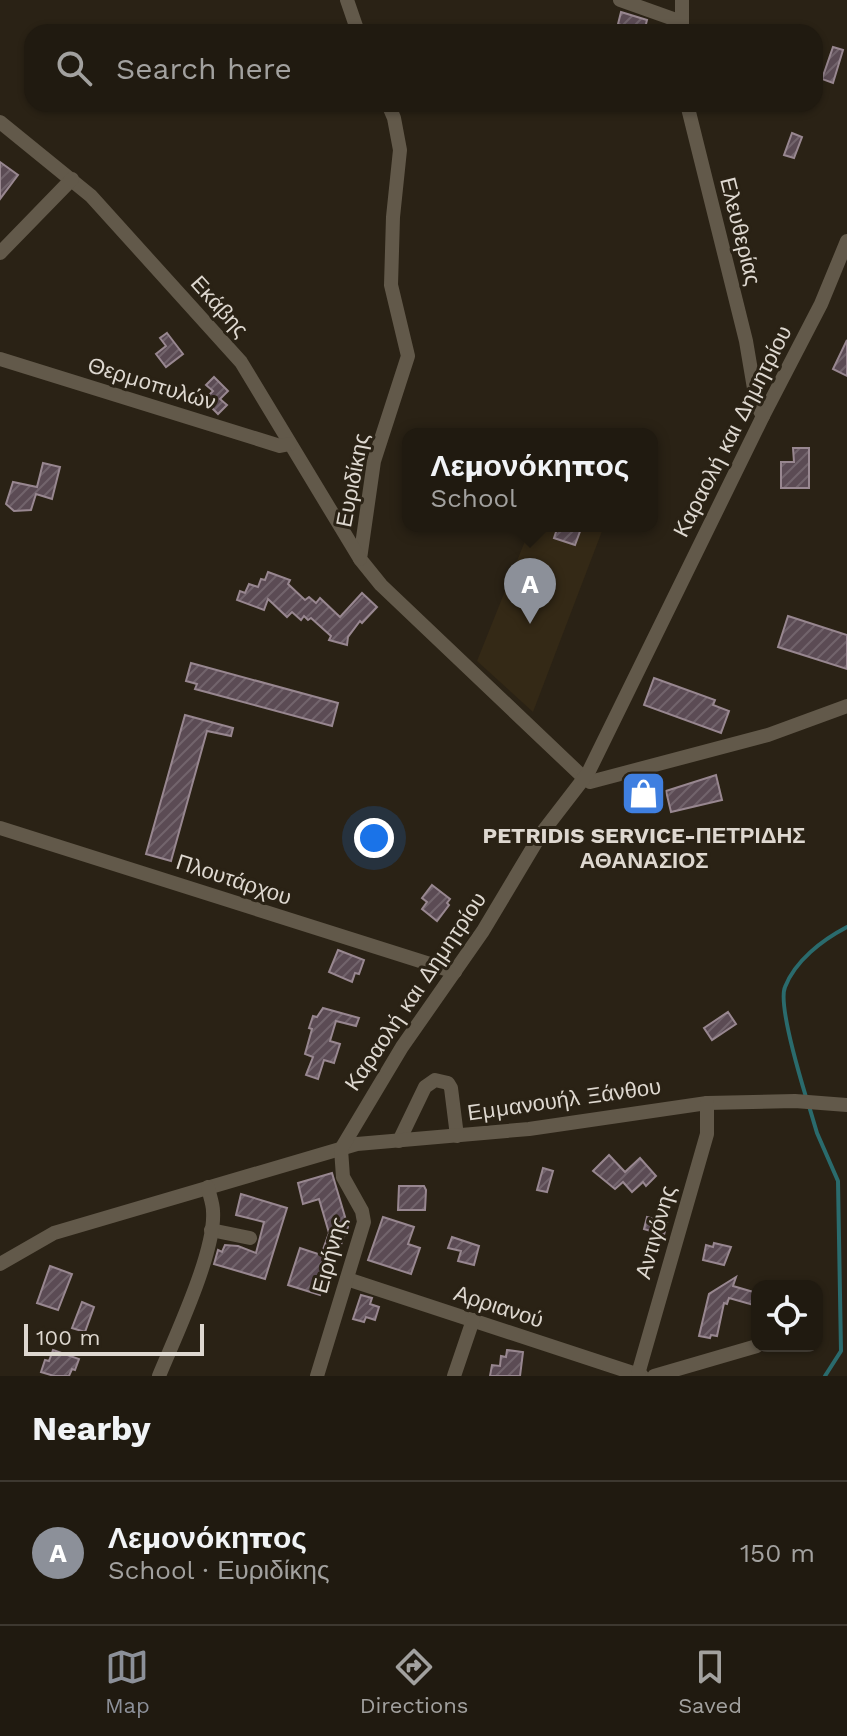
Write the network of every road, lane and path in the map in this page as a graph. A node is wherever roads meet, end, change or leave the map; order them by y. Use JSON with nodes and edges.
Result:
{"nodes":[{"id":1,"x":347,"y":0,"type":"edge"},
{"id":2,"x":620,"y":0,"type":"edge"},
{"id":3,"x":682,"y":0,"type":"edge"},
{"id":4,"x":355,"y":24,"type":"edge"},
{"id":5,"x":675,"y":24,"type":"edge"},
{"id":6,"x":682,"y":24,"type":"edge"},
{"id":7,"x":391,"y":112,"type":"edge"},
{"id":8,"x":689,"y":112,"type":"edge"},
{"id":9,"x":0,"y":122,"type":"edge"},
{"id":10,"x":72,"y":179,"type":"junction"},
{"id":11,"x":847,"y":241,"type":"edge"},
{"id":12,"x":0,"y":253,"type":"edge"},
{"id":13,"x":0,"y":359,"type":"edge"},
{"id":14,"x":763,"y":416,"type":"junction"},
{"id":15,"x":290,"y":444,"type":"junction"},
{"id":16,"x":360,"y":559,"type":"junction"},
{"id":17,"x":847,"y":706,"type":"edge"},
{"id":18,"x":584,"y":778,"type":"junction"},
{"id":19,"x":0,"y":828,"type":"edge"},
{"id":20,"x":455,"y":972,"type":"junction"},
{"id":21,"x":707,"y":1103,"type":"junction"},
{"id":22,"x":847,"y":1105,"type":"edge"},
{"id":23,"x":457,"y":1136,"type":"junction"},
{"id":24,"x":399,"y":1141,"type":"junction"},
{"id":25,"x":341,"y":1149,"type":"junction"},
{"id":26,"x":208,"y":1187,"type":"junction"},
{"id":27,"x":211,"y":1230,"type":"junction"},
{"id":28,"x":250,"y":1238,"type":"dead end"},
{"id":29,"x":0,"y":1264,"type":"edge"},
{"id":30,"x":347,"y":1279,"type":"junction"},
{"id":31,"x":473,"y":1320,"type":"junction"},
{"id":32,"x":751,"y":1348,"type":"edge"},
{"id":33,"x":642,"y":1375,"type":"edge"},
{"id":34,"x":159,"y":1376,"type":"edge"},
{"id":35,"x":317,"y":1376,"type":"edge"},
{"id":36,"x":454,"y":1376,"type":"edge"},
{"id":37,"x":654,"y":1376,"type":"edge"}],
"edges":[{"from":1,"to":4,"type":"street"},
{"from":2,"to":5,"type":"street"},
{"from":3,"to":6,"type":"street"},
{"from":7,"to":16,"type":"street","name":"Ευριδίκης"},
{"from":8,"to":14,"type":"street","name":"Ελευθερίας"},
{"from":9,"to":10,"type":"street","name":"Εκάβης"},
{"from":10,"to":12,"type":"street"},
{"from":10,"to":15,"type":"street","name":"Εκάβης"},
{"from":11,"to":14,"type":"street","name":"Καραολή και Δημητρίου"},
{"from":13,"to":15,"type":"street","name":"Θερμοπυλών"},
{"from":14,"to":18,"type":"street","name":"Καραολή και Δημητρίου"},
{"from":15,"to":16,"type":"street","name":"Εκάβης"},
{"from":16,"to":18,"type":"street","name":"Ευριδίκης"},
{"from":17,"to":18,"type":"street"},
{"from":18,"to":20,"type":"street","name":"Καραολή και Δημητρίου"},
{"from":19,"to":20,"type":"street","name":"Πλουτάρχου"},
{"from":20,"to":25,"type":"street","name":"Καραολή και Δημητρίου"},
{"from":21,"to":22,"type":"street","name":"Εμμανουήλ Ξάνθου"},
{"from":21,"to":23,"type":"street","name":"Εμμανουήλ Ξάνθου"},
{"from":21,"to":33,"type":"street","name":"Αντιγόνης"},
{"from":23,"to":24,"type":"street","name":"Εμμανουήλ Ξάνθου"},
{"from":23,"to":24,"type":"street"},
{"from":24,"to":25,"type":"street","name":"Εμμανουήλ Ξάνθου"},
{"from":25,"to":26,"type":"street"},
{"from":25,"to":30,"type":"street","name":"Ειρήνης"},
{"from":26,"to":27,"type":"street"},
{"from":26,"to":29,"type":"street"},
{"from":27,"to":28,"type":"street"},
{"from":27,"to":34,"type":"street"},
{"from":30,"to":31,"type":"street","name":"Αρριανού"},
{"from":30,"to":35,"type":"street","name":"Ειρήνης"},
{"from":31,"to":33,"type":"street","name":"Αρριανού"},
{"from":31,"to":36,"type":"street"},
{"from":32,"to":37,"type":"street"}]}
